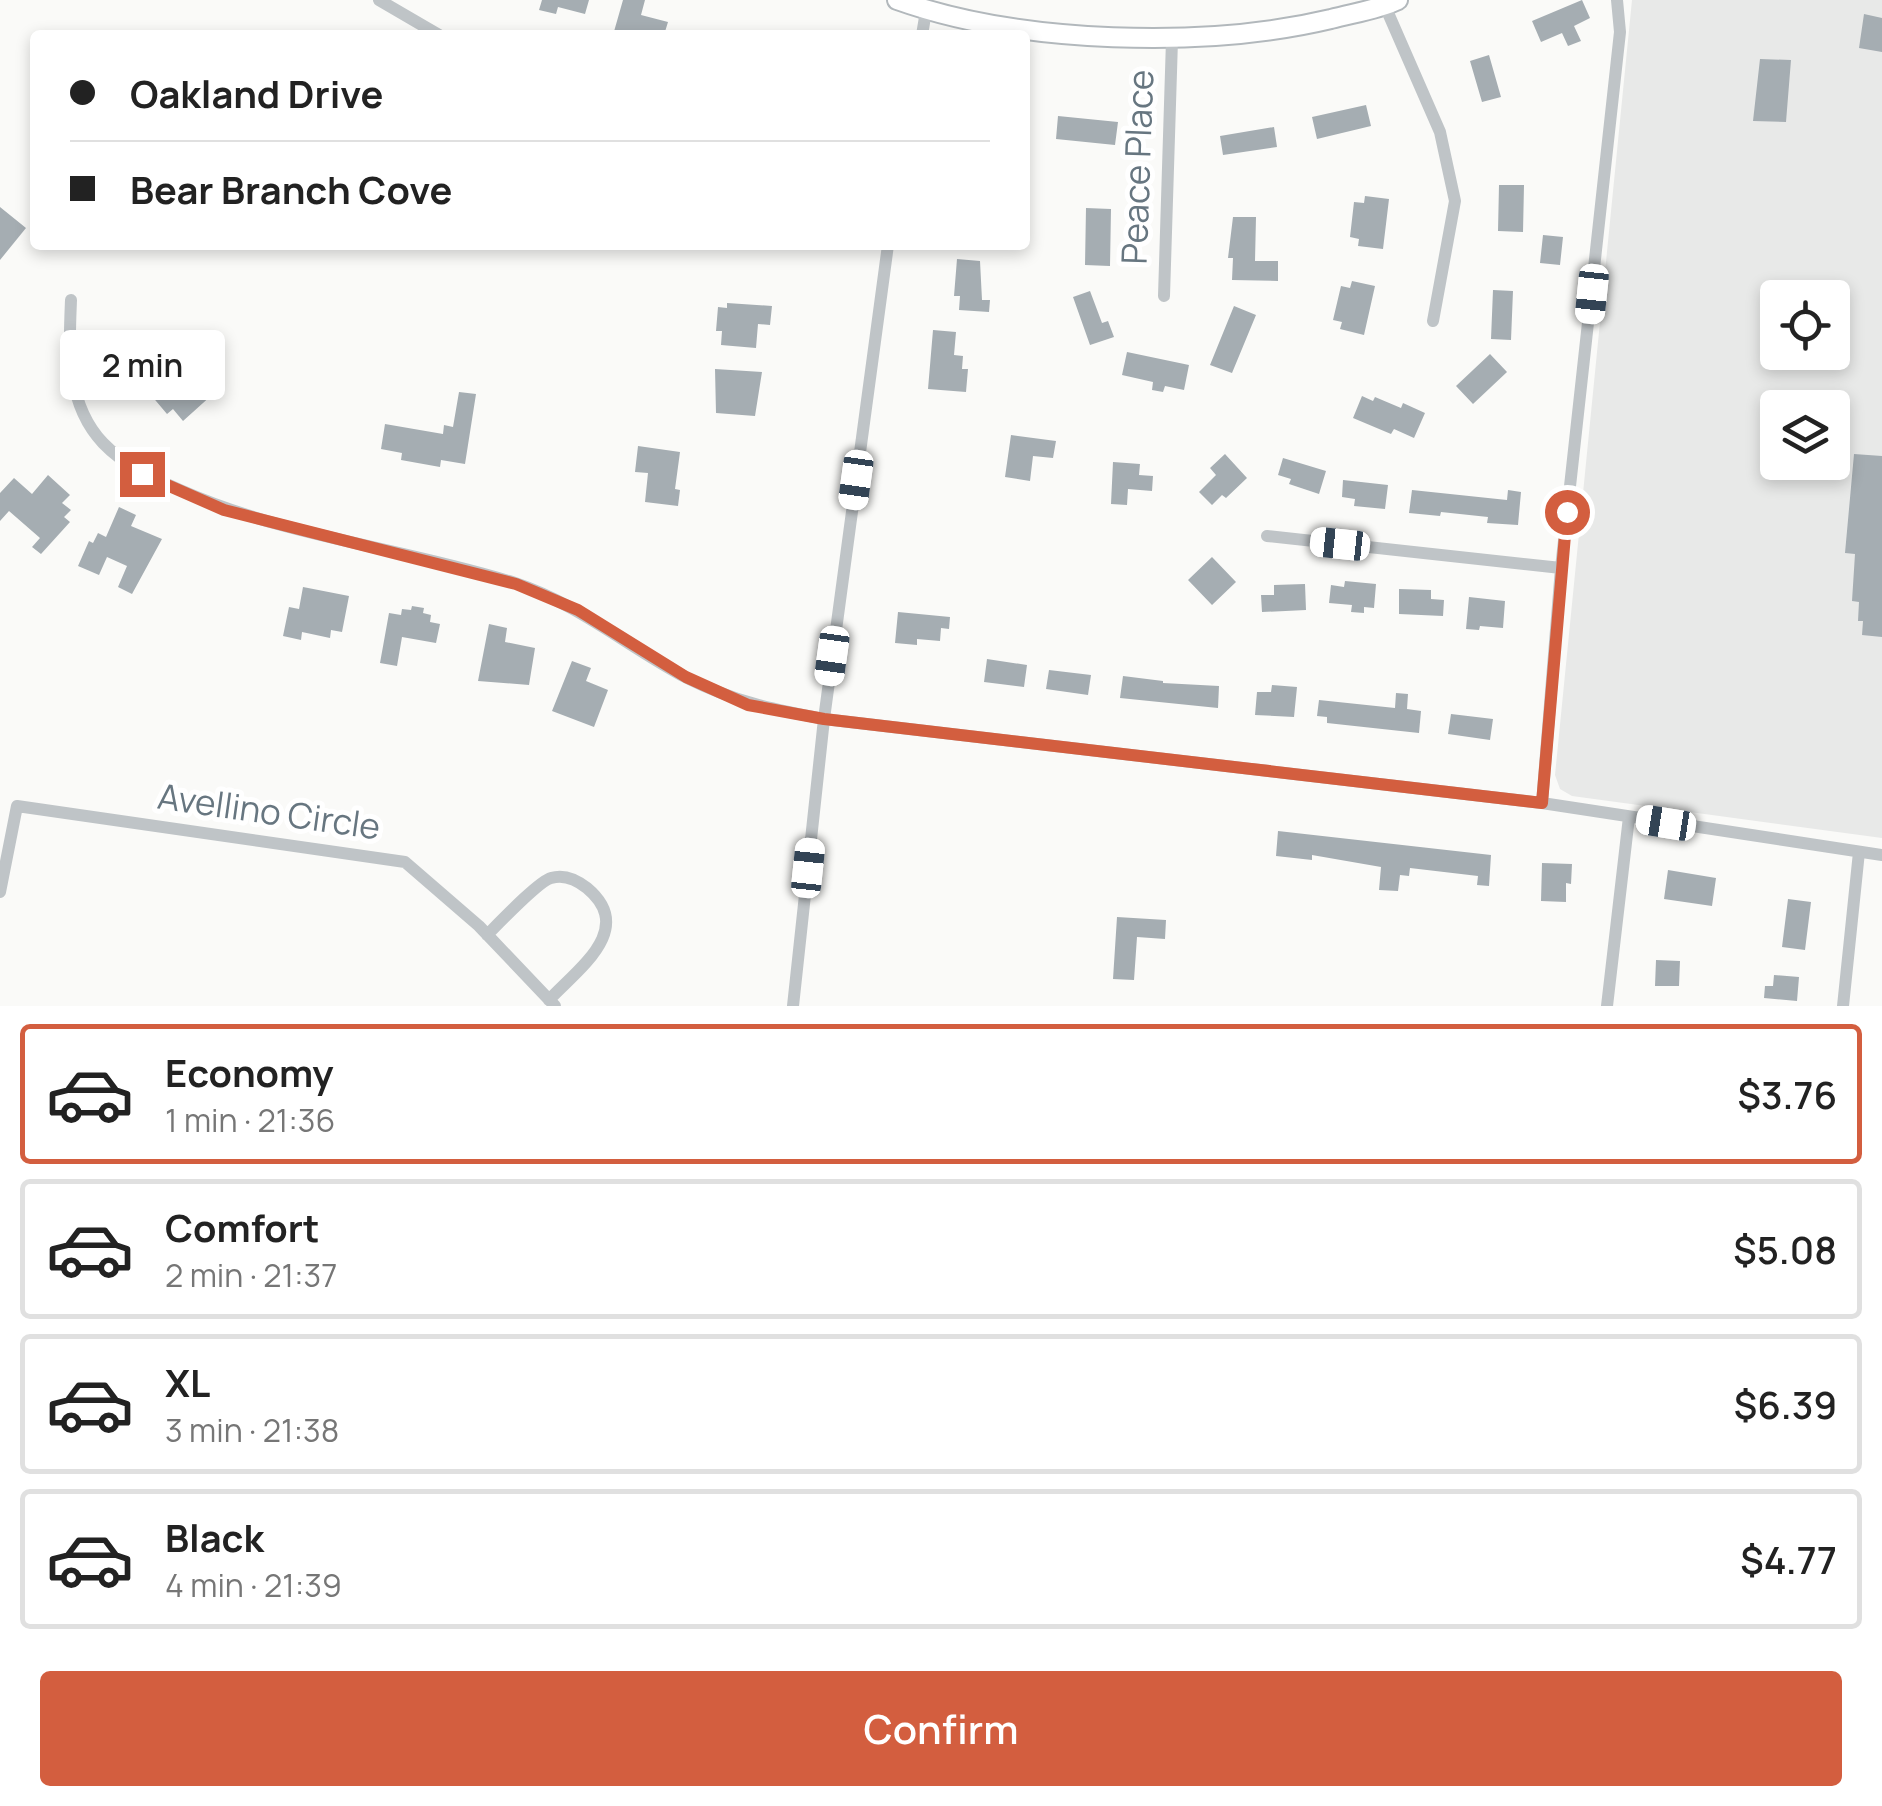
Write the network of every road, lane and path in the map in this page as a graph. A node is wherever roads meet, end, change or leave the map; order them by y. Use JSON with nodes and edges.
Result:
{"nodes":[{"id":1,"x":379,"y":0,"type":"edge"},
{"id":2,"x":897,"y":0,"type":"edge"},
{"id":3,"x":1617,"y":0,"type":"edge"},
{"id":4,"x":1391,"y":3,"type":"edge"},
{"id":5,"x":926,"y":10,"type":"junction"},
{"id":6,"x":431,"y":30,"type":"edge"},
{"id":7,"x":923,"y":30,"type":"edge"},
{"id":8,"x":1172,"y":40,"type":"junction"},
{"id":9,"x":887,"y":250,"type":"edge"},
{"id":10,"x":1164,"y":296,"type":"dead end"},
{"id":11,"x":70,"y":300,"type":"dead end"},
{"id":12,"x":1433,"y":321,"type":"dead end"},
{"id":13,"x":1267,"y":536,"type":"dead end"},
{"id":14,"x":1561,"y":568,"type":"junction"},
{"id":15,"x":824,"y":719,"type":"junction"},
{"id":16,"x":1542,"y":803,"type":"junction"},
{"id":17,"x":0,"y":804,"type":"edge"},
{"id":18,"x":17,"y":806,"type":"junction"},
{"id":19,"x":1629,"y":817,"type":"junction"},
{"id":20,"x":1859,"y":852,"type":"junction"},
{"id":21,"x":1882,"y":855,"type":"edge"},
{"id":22,"x":0,"y":890,"type":"edge"},
{"id":23,"x":487,"y":934,"type":"junction"},
{"id":24,"x":552,"y":1003,"type":"edge"},
{"id":25,"x":793,"y":1006,"type":"edge"},
{"id":26,"x":1607,"y":1006,"type":"edge"},
{"id":27,"x":1843,"y":1006,"type":"edge"}],
"edges":[{"from":1,"to":6,"type":"street"},
{"from":2,"to":5,"type":"main road"},
{"from":3,"to":14,"type":"street"},
{"from":4,"to":8,"type":"main road"},
{"from":4,"to":12,"type":"street"},
{"from":5,"to":7,"type":"street"},
{"from":5,"to":8,"type":"main road"},
{"from":8,"to":10,"type":"street","name":"Peace Place"},
{"from":9,"to":15,"type":"street"},
{"from":11,"to":15,"type":"street"},
{"from":13,"to":14,"type":"street"},
{"from":14,"to":16,"type":"street"},
{"from":15,"to":16,"type":"street"},
{"from":15,"to":25,"type":"street"},
{"from":16,"to":19,"type":"street"},
{"from":17,"to":18,"type":"street","name":"Avellino Circle"},
{"from":18,"to":22,"type":"street"},
{"from":18,"to":23,"type":"street","name":"Avellino Circle"},
{"from":19,"to":20,"type":"street"},
{"from":19,"to":26,"type":"street"},
{"from":20,"to":21,"type":"street"},
{"from":20,"to":27,"type":"street"},
{"from":23,"to":24,"type":"street","name":"Avellino Circle"},
{"from":23,"to":24,"type":"street","name":"Avellino Circle"}]}
